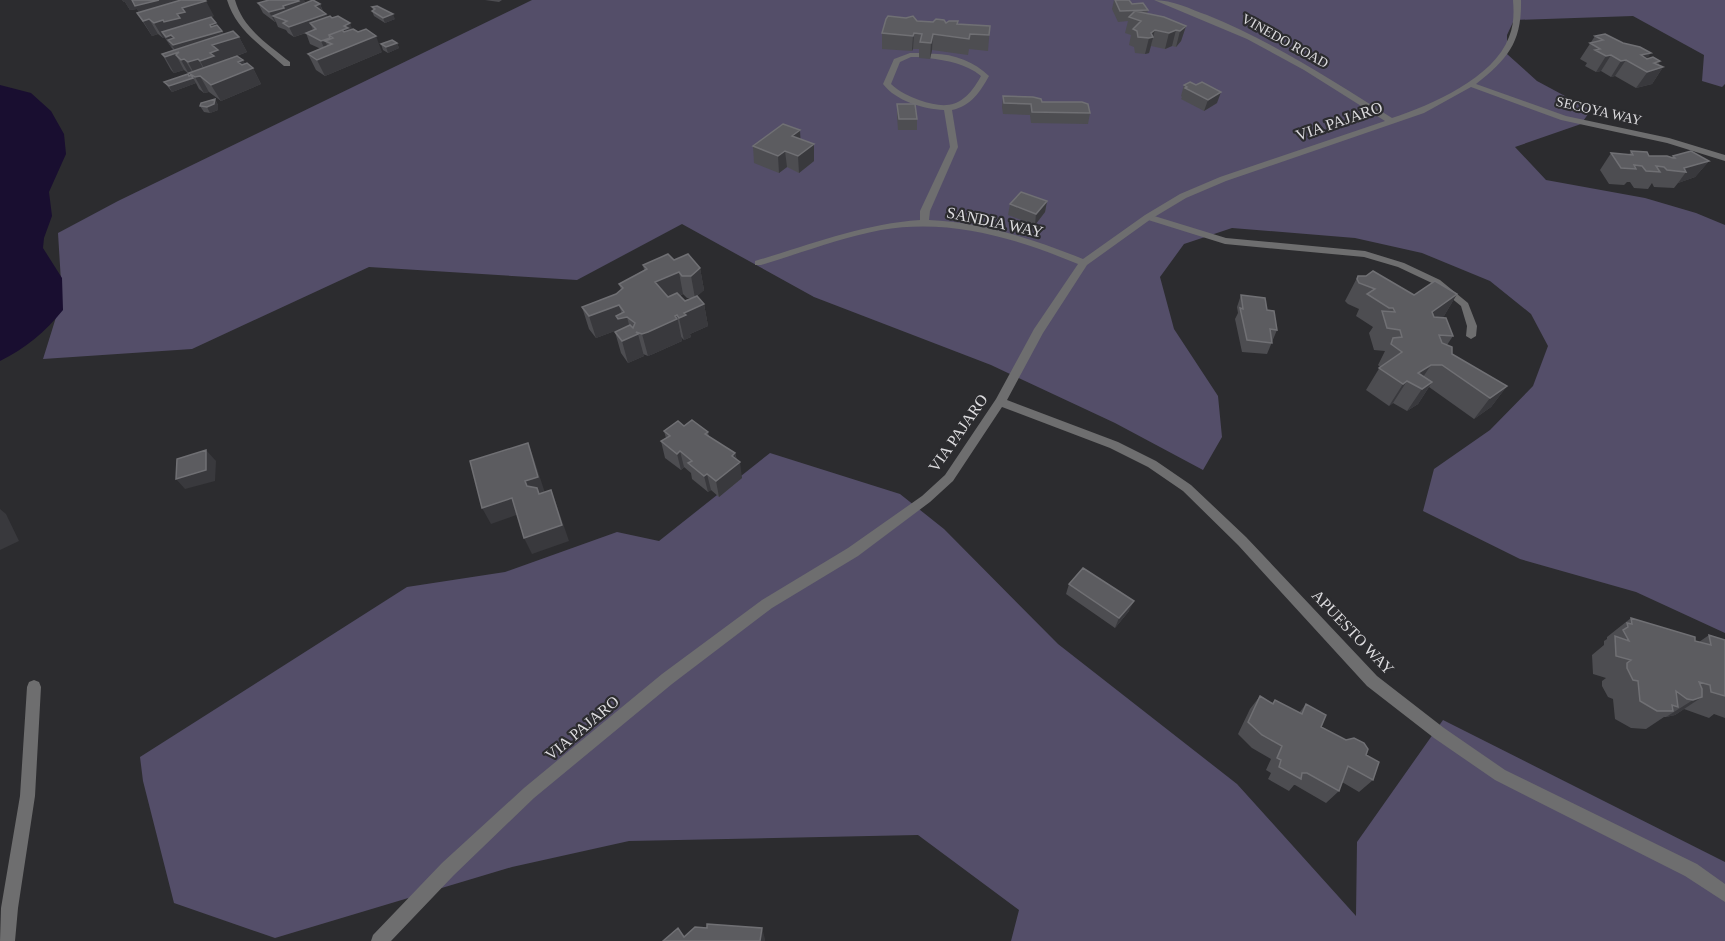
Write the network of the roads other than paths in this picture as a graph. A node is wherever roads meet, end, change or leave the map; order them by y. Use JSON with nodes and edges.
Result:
{"nodes":[{"id":1,"x":231,"y":0,"type":"edge"},
{"id":2,"x":1158,"y":0,"type":"edge"},
{"id":3,"x":1516,"y":0,"type":"edge"},
{"id":4,"x":919,"y":55,"type":"edge"},
{"id":5,"x":931,"y":56,"type":"edge"},
{"id":6,"x":287,"y":64,"type":"dead end"},
{"id":7,"x":1470,"y":84,"type":"junction"},
{"id":8,"x":948,"y":110,"type":"junction"},
{"id":9,"x":1391,"y":121,"type":"junction"},
{"id":10,"x":1725,"y":158,"type":"edge"},
{"id":11,"x":1148,"y":217,"type":"junction"},
{"id":12,"x":924,"y":223,"type":"junction"},
{"id":13,"x":758,"y":263,"type":"dead end"},
{"id":14,"x":1084,"y":263,"type":"junction"},
{"id":15,"x":1471,"y":336,"type":"dead end"},
{"id":16,"x":1000,"y":402,"type":"junction"},
{"id":17,"x":34,"y":687,"type":"dead end"},
{"id":18,"x":1725,"y":894,"type":"edge"},
{"id":19,"x":7,"y":941,"type":"edge"},
{"id":20,"x":379,"y":941,"type":"edge"}],
"edges":[{"from":1,"to":6,"type":"street"},
{"from":2,"to":9,"type":"street","name":"VINEDO ROAD"},
{"from":3,"to":7,"type":"street","name":"VIA PAJARO"},
{"from":4,"to":8,"type":"street"},
{"from":5,"to":8,"type":"street"},
{"from":7,"to":9,"type":"street","name":"VIA PAJARO"},
{"from":7,"to":10,"type":"street","name":"SECOYA WAY"},
{"from":8,"to":12,"type":"street"},
{"from":9,"to":11,"type":"street","name":"VIA PAJARO"},
{"from":11,"to":14,"type":"street","name":"VIA PAJARO"},
{"from":11,"to":15,"type":"lane"},
{"from":12,"to":13,"type":"street","name":"SANDIA WAY"},
{"from":12,"to":14,"type":"street","name":"SANDIA WAY"},
{"from":14,"to":16,"type":"street","name":"VIA PAJARO"},
{"from":16,"to":18,"type":"street","name":"APUESTO WAY"},
{"from":16,"to":20,"type":"street","name":"VIA PAJARO"},
{"from":17,"to":19,"type":"street"}]}
